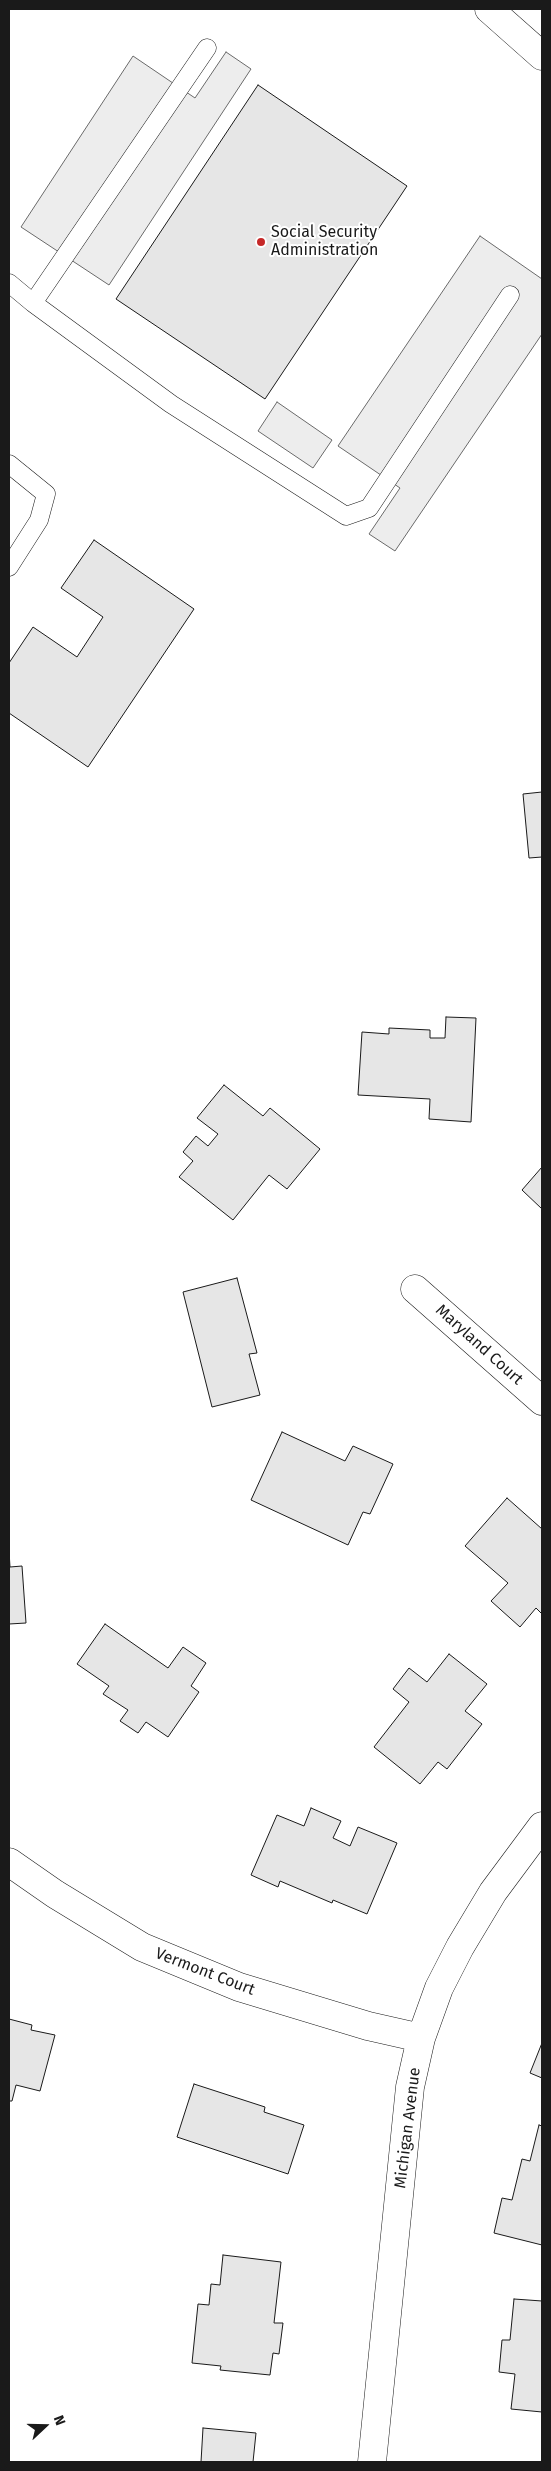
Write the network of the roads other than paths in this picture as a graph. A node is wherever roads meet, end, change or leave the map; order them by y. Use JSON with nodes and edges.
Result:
{"nodes":[{"id":1,"x":489,"y":9,"type":"edge"},
{"id":2,"x":208,"y":48,"type":"dead end"},
{"id":3,"x":542,"y":56,"type":"edge"},
{"id":4,"x":9,"y":283,"type":"edge"},
{"id":5,"x":510,"y":295,"type":"dead end"},
{"id":6,"x":33,"y":303,"type":"junction"},
{"id":7,"x":9,"y":464,"type":"edge"},
{"id":8,"x":9,"y":567,"type":"edge"},
{"id":9,"x":415,"y":1289,"type":"dead end"},
{"id":10,"x":542,"y":1401,"type":"edge"},
{"id":11,"x":542,"y":1826,"type":"edge"},
{"id":12,"x":9,"y":1862,"type":"edge"},
{"id":13,"x":421,"y":2038,"type":"junction"},
{"id":14,"x":372,"y":2462,"type":"edge"}],
"edges":[{"from":1,"to":3,"type":"street"},
{"from":2,"to":6,"type":"lane"},
{"from":4,"to":6,"type":"lane"},
{"from":5,"to":6,"type":"lane"},
{"from":7,"to":8,"type":"lane"},
{"from":9,"to":10,"type":"street","name":"Maryland Court"},
{"from":11,"to":13,"type":"street","name":"Michigan Avenue"},
{"from":12,"to":13,"type":"street","name":"Vermont Court"},
{"from":13,"to":14,"type":"street","name":"Michigan Avenue"}]}
